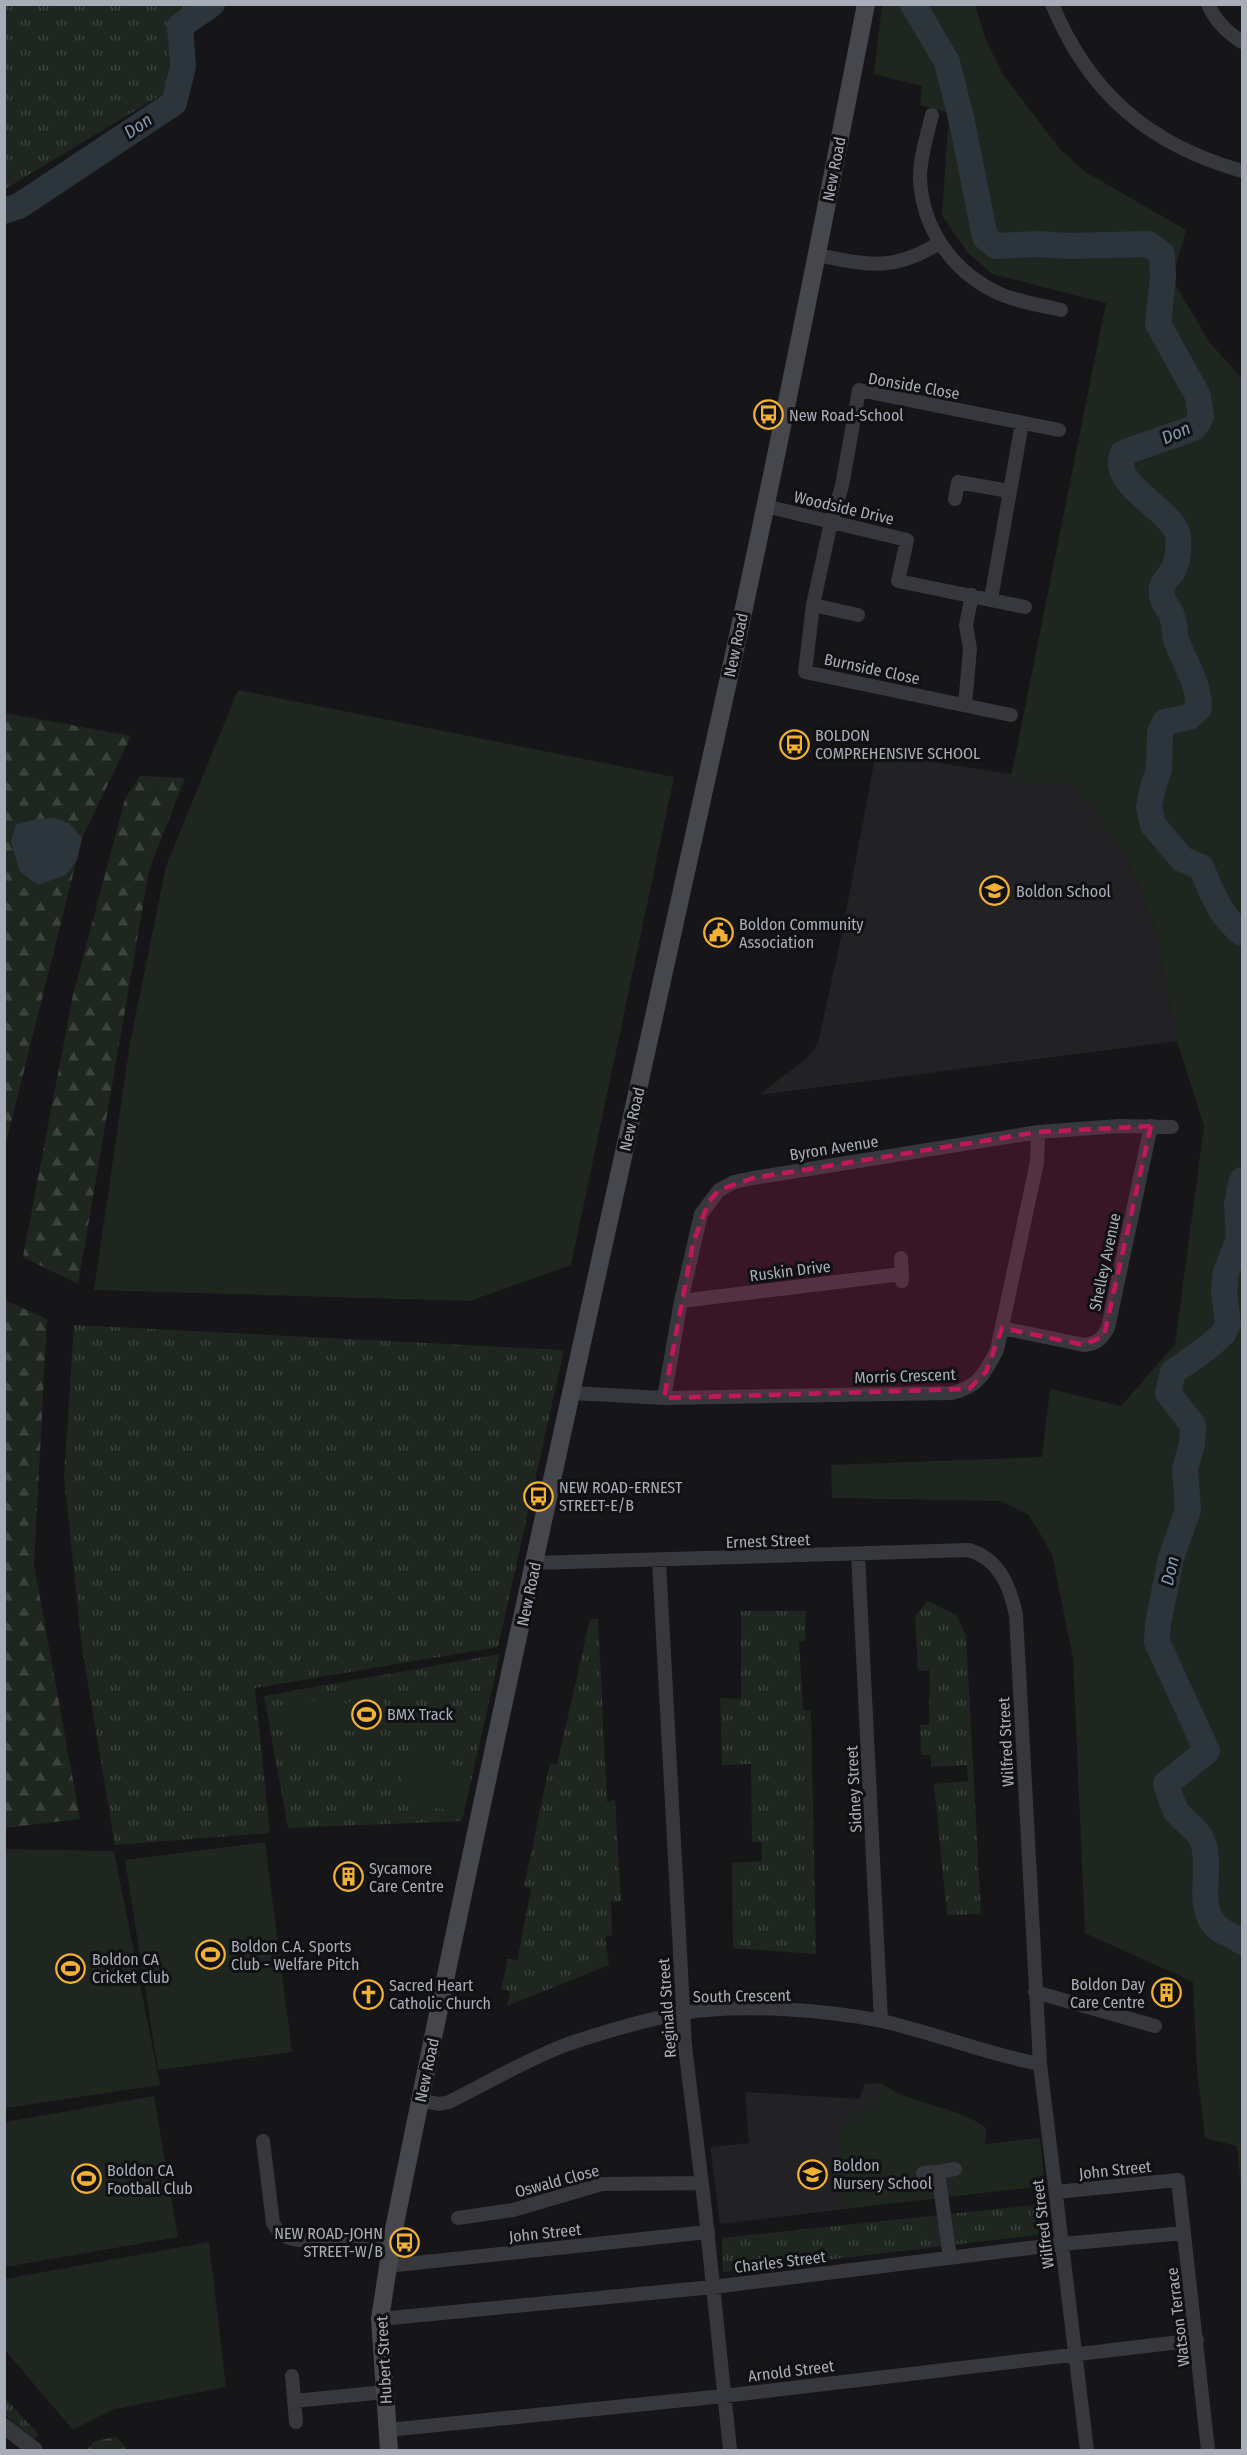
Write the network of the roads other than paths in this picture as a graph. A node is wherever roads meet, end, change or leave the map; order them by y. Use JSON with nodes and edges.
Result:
{"nodes":[{"id":1,"x":866,"y":4,"type":"edge"},
{"id":2,"x":1052,"y":4,"type":"edge"},
{"id":3,"x":1208,"y":4,"type":"edge"},
{"id":4,"x":1242,"y":42,"type":"edge"},
{"id":5,"x":932,"y":115,"type":"dead end"},
{"id":6,"x":1242,"y":171,"type":"edge"},
{"id":7,"x":939,"y":243,"type":"junction"},
{"id":8,"x":817,"y":255,"type":"junction"},
{"id":9,"x":1060,"y":310,"type":"dead end"},
{"id":10,"x":1022,"y":423,"type":"junction"},
{"id":11,"x":1059,"y":430,"type":"dead end"},
{"id":12,"x":1009,"y":490,"type":"junction"},
{"id":13,"x":955,"y":499,"type":"dead end"},
{"id":14,"x":765,"y":506,"type":"junction"},
{"id":15,"x":831,"y":522,"type":"junction"},
{"id":16,"x":972,"y":596,"type":"junction"},
{"id":17,"x":991,"y":599,"type":"junction"},
{"id":18,"x":813,"y":605,"type":"junction"},
{"id":19,"x":1025,"y":607,"type":"dead end"},
{"id":20,"x":858,"y":615,"type":"dead end"},
{"id":21,"x":964,"y":705,"type":"junction"},
{"id":22,"x":1011,"y":715,"type":"dead end"},
{"id":23,"x":1151,"y":1126,"type":"junction"},
{"id":24,"x":1172,"y":1127,"type":"dead end"},
{"id":25,"x":1038,"y":1132,"type":"junction"},
{"id":26,"x":901,"y":1258,"type":"dead end"},
{"id":27,"x":681,"y":1301,"type":"junction"},
{"id":28,"x":1002,"y":1328,"type":"junction"},
{"id":29,"x":572,"y":1393,"type":"junction"},
{"id":30,"x":663,"y":1398,"type":"junction"},
{"id":31,"x":858,"y":1554,"type":"junction"},
{"id":32,"x":659,"y":1561,"type":"junction"},
{"id":33,"x":535,"y":1563,"type":"junction"},
{"id":34,"x":997,"y":1566,"type":"joint"},
{"id":35,"x":1035,"y":1992,"type":"junction"},
{"id":36,"x":683,"y":2013,"type":"junction"},
{"id":37,"x":881,"y":2021,"type":"junction"},
{"id":38,"x":1155,"y":2026,"type":"dead end"},
{"id":39,"x":1040,"y":2064,"type":"junction"},
{"id":40,"x":420,"y":2100,"type":"junction"},
{"id":41,"x":263,"y":2141,"type":"dead end"},
{"id":42,"x":955,"y":2169,"type":"dead end"},
{"id":43,"x":938,"y":2172,"type":"junction"},
{"id":44,"x":923,"y":2173,"type":"dead end"},
{"id":45,"x":1178,"y":2180,"type":"joint"},
{"id":46,"x":702,"y":2183,"type":"junction"},
{"id":47,"x":1056,"y":2192,"type":"junction"},
{"id":48,"x":458,"y":2217,"type":"dead end"},
{"id":49,"x":708,"y":2232,"type":"junction"},
{"id":50,"x":1184,"y":2233,"type":"junction"},
{"id":51,"x":392,"y":2239,"type":"junction"},
{"id":52,"x":1062,"y":2244,"type":"junction"},
{"id":53,"x":950,"y":2258,"type":"junction"},
{"id":54,"x":387,"y":2266,"type":"junction"},
{"id":55,"x":713,"y":2287,"type":"junction"},
{"id":56,"x":380,"y":2319,"type":"junction"},
{"id":57,"x":1197,"y":2340,"type":"junction"},
{"id":58,"x":1075,"y":2354,"type":"junction"},
{"id":59,"x":292,"y":2376,"type":"dead end"},
{"id":60,"x":385,"y":2392,"type":"junction"},
{"id":61,"x":724,"y":2396,"type":"junction"},
{"id":62,"x":294,"y":2401,"type":"junction"},
{"id":63,"x":296,"y":2422,"type":"dead end"},
{"id":64,"x":4,"y":2426,"type":"edge"},
{"id":65,"x":388,"y":2430,"type":"junction"},
{"id":66,"x":35,"y":2451,"type":"edge"},
{"id":67,"x":389,"y":2451,"type":"edge"},
{"id":68,"x":730,"y":2451,"type":"edge"},
{"id":69,"x":1087,"y":2451,"type":"edge"},
{"id":70,"x":1208,"y":2451,"type":"edge"}],
"edges":[{"from":1,"to":8,"type":"main road","name":"New Road"},
{"from":2,"to":6,"type":"street"},
{"from":3,"to":4,"type":"street"},
{"from":5,"to":7,"type":"street"},
{"from":7,"to":8,"type":"street"},
{"from":7,"to":9,"type":"street"},
{"from":8,"to":14,"type":"main road","name":"New Road"},
{"from":10,"to":11,"type":"street","name":"Donside Close"},
{"from":10,"to":12,"type":"street"},
{"from":10,"to":15,"type":"street","name":"Donside Close"},
{"from":12,"to":13,"type":"street"},
{"from":12,"to":17,"type":"street"},
{"from":14,"to":15,"type":"street","name":"Woodside Drive"},
{"from":14,"to":29,"type":"main road","name":"New Road"},
{"from":15,"to":16,"type":"street","name":"Woodside Drive"},
{"from":15,"to":18,"type":"street","name":"Burnside Close"},
{"from":16,"to":17,"type":"street","name":"Woodside Drive"},
{"from":16,"to":21,"type":"street"},
{"from":17,"to":19,"type":"street","name":"Woodside Drive"},
{"from":18,"to":20,"type":"street"},
{"from":18,"to":21,"type":"street","name":"Burnside Close"},
{"from":21,"to":22,"type":"street","name":"Burnside Close"},
{"from":23,"to":24,"type":"street","name":"Byron Avenue"},
{"from":23,"to":25,"type":"street","name":"Byron Avenue"},
{"from":23,"to":28,"type":"street","name":"Shelley Avenue"},
{"from":25,"to":27,"type":"street","name":"Byron Avenue"},
{"from":25,"to":28,"type":"street","name":"Morris Crescent"},
{"from":26,"to":27,"type":"street","name":"Ruskin Drive"},
{"from":27,"to":30,"type":"street","name":"Byron Avenue"},
{"from":28,"to":30,"type":"street","name":"Morris Crescent"},
{"from":29,"to":30,"type":"street","name":"Morris Crescent"},
{"from":29,"to":33,"type":"main road","name":"New Road"},
{"from":31,"to":32,"type":"street","name":"Ernest Street"},
{"from":31,"to":34,"type":"street","name":"Ernest Street"},
{"from":31,"to":37,"type":"street","name":"Sidney Street"},
{"from":32,"to":33,"type":"street","name":"Ernest Street"},
{"from":32,"to":36,"type":"street","name":"Reginald Street"},
{"from":33,"to":40,"type":"main road","name":"New Road"},
{"from":34,"to":35,"type":"street","name":"Wilfred Street"},
{"from":35,"to":38,"type":"street"},
{"from":35,"to":39,"type":"street","name":"Wilfred Street"},
{"from":36,"to":37,"type":"street","name":"South Crescent"},
{"from":36,"to":40,"type":"street","name":"South Crescent"},
{"from":36,"to":46,"type":"street","name":"Reginald Street"},
{"from":37,"to":39,"type":"street","name":"South Crescent"},
{"from":39,"to":47,"type":"street","name":"Wilfred Street"},
{"from":40,"to":51,"type":"main road","name":"New Road"},
{"from":41,"to":51,"type":"street"},
{"from":42,"to":43,"type":"street"},
{"from":43,"to":44,"type":"street"},
{"from":43,"to":53,"type":"street"},
{"from":45,"to":47,"type":"street","name":"John Street"},
{"from":45,"to":50,"type":"street","name":"Watson Terrace"},
{"from":46,"to":48,"type":"street","name":"Oswald Close"},
{"from":46,"to":49,"type":"street","name":"Reginald Street"},
{"from":47,"to":52,"type":"street","name":"Wilfred Street"},
{"from":49,"to":54,"type":"street","name":"John Street"},
{"from":49,"to":55,"type":"street","name":"Reginald Street"},
{"from":50,"to":52,"type":"street","name":"Charles Street"},
{"from":50,"to":57,"type":"street","name":"Watson Terrace"},
{"from":51,"to":54,"type":"main road","name":"Hubert Street"},
{"from":52,"to":53,"type":"street","name":"Charles Street"},
{"from":52,"to":58,"type":"street","name":"Wilfred Street"},
{"from":53,"to":55,"type":"street","name":"Charles Street"},
{"from":54,"to":56,"type":"main road","name":"Hubert Street"},
{"from":55,"to":56,"type":"street","name":"Charles Street"},
{"from":55,"to":61,"type":"street","name":"Reginald Street"},
{"from":56,"to":60,"type":"main road","name":"Hubert Street"},
{"from":57,"to":58,"type":"street","name":"Arnold Street"},
{"from":57,"to":70,"type":"street","name":"Watson Terrace"},
{"from":58,"to":61,"type":"street","name":"Arnold Street"},
{"from":58,"to":69,"type":"street","name":"Wilfred Street"},
{"from":59,"to":62,"type":"street"},
{"from":60,"to":62,"type":"street"},
{"from":60,"to":65,"type":"main road","name":"Hubert Street"},
{"from":61,"to":65,"type":"street","name":"Arnold Street"},
{"from":61,"to":68,"type":"street","name":"Reginald Street"},
{"from":62,"to":63,"type":"street"},
{"from":64,"to":66,"type":"street"},
{"from":65,"to":67,"type":"main road","name":"Hubert Street"}]}
